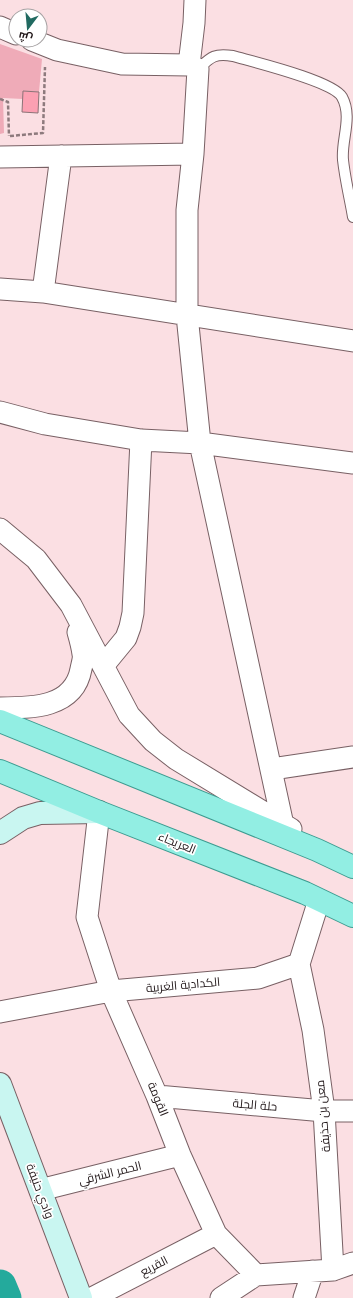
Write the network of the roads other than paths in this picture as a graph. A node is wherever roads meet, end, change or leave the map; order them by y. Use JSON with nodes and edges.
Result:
{"nodes":[{"id":1,"x":195,"y":0,"type":"edge"},
{"id":2,"x":48,"y":47,"type":"edge"},
{"id":3,"x":193,"y":67,"type":"junction"},
{"id":4,"x":193,"y":154,"type":"junction"},
{"id":5,"x":61,"y":156,"type":"junction"},
{"id":6,"x":5,"y":157,"type":"edge"},
{"id":7,"x":353,"y":217,"type":"edge"},
{"id":8,"x":0,"y":289,"type":"edge"},
{"id":9,"x":43,"y":292,"type":"junction"},
{"id":10,"x":187,"y":315,"type":"junction"},
{"id":11,"x":353,"y":341,"type":"edge"},
{"id":12,"x":0,"y":412,"type":"edge"},
{"id":13,"x":141,"y":440,"type":"junction"},
{"id":14,"x":200,"y":443,"type":"junction"},
{"id":15,"x":353,"y":463,"type":"edge"},
{"id":16,"x":0,"y":529,"type":"edge"},
{"id":17,"x":71,"y":604,"type":"junction"},
{"id":18,"x":103,"y":666,"type":"junction"},
{"id":19,"x":0,"y":708,"type":"edge"},
{"id":20,"x":0,"y":722,"type":"edge"},
{"id":21,"x":353,"y":757,"type":"edge"},
{"id":22,"x":272,"y":769,"type":"junction"},
{"id":23,"x":0,"y":771,"type":"edge"},
{"id":24,"x":98,"y":812,"type":"junction"},
{"id":25,"x":283,"y":824,"type":"junction"},
{"id":26,"x":0,"y":833,"type":"edge"},
{"id":27,"x":353,"y":867,"type":"edge"},
{"id":28,"x":319,"y":900,"type":"junction"},
{"id":29,"x":353,"y":916,"type":"edge"},
{"id":30,"x":299,"y":964,"type":"junction"},
{"id":31,"x":111,"y":991,"type":"junction"},
{"id":32,"x":0,"y":1012,"type":"edge"},
{"id":33,"x":0,"y":1084,"type":"edge"},
{"id":34,"x":157,"y":1096,"type":"junction"},
{"id":35,"x":324,"y":1111,"type":"junction"},
{"id":36,"x":353,"y":1111,"type":"edge"},
{"id":37,"x":180,"y":1155,"type":"junction"},
{"id":38,"x":40,"y":1190,"type":"junction"},
{"id":39,"x":216,"y":1234,"type":"junction"},
{"id":40,"x":353,"y":1263,"type":"edge"},
{"id":41,"x":323,"y":1270,"type":"junction"},
{"id":42,"x":256,"y":1275,"type":"junction"},
{"id":43,"x":81,"y":1298,"type":"edge"},
{"id":44,"x":92,"y":1298,"type":"edge"},
{"id":45,"x":221,"y":1298,"type":"edge"},
{"id":46,"x":304,"y":1298,"type":"edge"}],
"edges":[{"from":1,"to":3,"type":"street"},
{"from":2,"to":3,"type":"street"},
{"from":3,"to":4,"type":"street"},
{"from":3,"to":7,"type":"lane"},
{"from":4,"to":5,"type":"street"},
{"from":4,"to":10,"type":"street"},
{"from":5,"to":6,"type":"street"},
{"from":5,"to":9,"type":"street"},
{"from":8,"to":9,"type":"street"},
{"from":9,"to":10,"type":"street"},
{"from":10,"to":11,"type":"street"},
{"from":10,"to":14,"type":"street"},
{"from":12,"to":13,"type":"street"},
{"from":13,"to":14,"type":"street"},
{"from":13,"to":18,"type":"street"},
{"from":14,"to":15,"type":"street"},
{"from":14,"to":22,"type":"street"},
{"from":16,"to":17,"type":"street"},
{"from":17,"to":18,"type":"street"},
{"from":17,"to":19,"type":"street"},
{"from":18,"to":25,"type":"street"},
{"from":20,"to":27,"type":"main road"},
{"from":21,"to":22,"type":"street"},
{"from":22,"to":25,"type":"street"},
{"from":23,"to":24,"type":"main road","name":"العريجاء"},
{"from":24,"to":26,"type":"street"},
{"from":24,"to":28,"type":"main road","name":"العريجاء"},
{"from":24,"to":31,"type":"street","name":"القومة"},
{"from":25,"to":27,"type":"street"},
{"from":28,"to":29,"type":"main road","name":"العريجاء"},
{"from":28,"to":30,"type":"street"},
{"from":30,"to":31,"type":"street","name":"الكدادية الغربية"},
{"from":30,"to":35,"type":"street","name":"معن بن حذيفة"},
{"from":31,"to":32,"type":"street","name":"الكدادية الغربية"},
{"from":31,"to":34,"type":"street","name":"القومة"},
{"from":33,"to":38,"type":"street","name":"وادي حنيفة"},
{"from":34,"to":35,"type":"street","name":"حلة الجلة"},
{"from":34,"to":37,"type":"street","name":"القومة"},
{"from":35,"to":36,"type":"street","name":"حلة الجلة"},
{"from":35,"to":41,"type":"street","name":"معن بن حذيفة"},
{"from":37,"to":38,"type":"street","name":"الحمر الشرقي"},
{"from":37,"to":39,"type":"street","name":"القومة"},
{"from":38,"to":43,"type":"street","name":"وادي حنيفة"},
{"from":39,"to":42,"type":"street","name":"القومة"},
{"from":39,"to":44,"type":"street","name":"القريع"},
{"from":40,"to":41,"type":"street"},
{"from":41,"to":42,"type":"street"},
{"from":41,"to":46,"type":"street"},
{"from":42,"to":45,"type":"street"}]}
